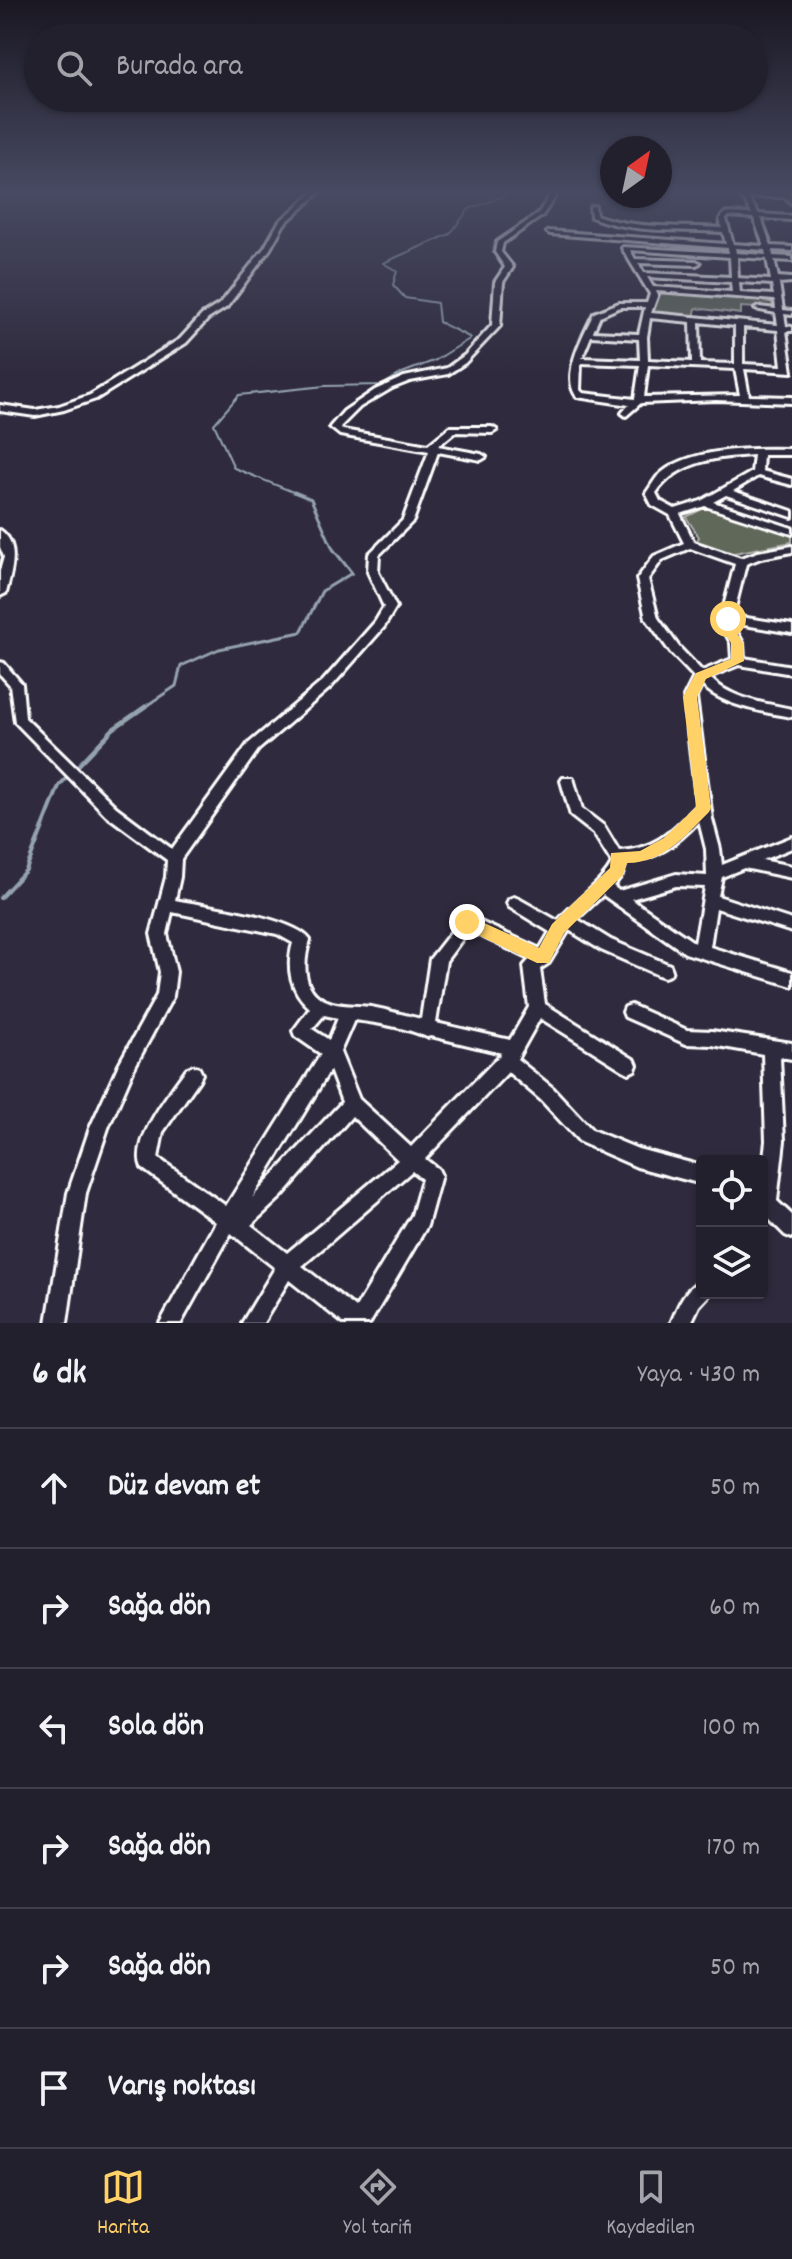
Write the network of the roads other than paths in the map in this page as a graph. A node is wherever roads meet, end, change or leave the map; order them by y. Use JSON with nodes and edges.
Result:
{"nodes":[{"id":1,"x":264,"y":253,"type":"edge"},
{"id":2,"x":500,"y":253,"type":"edge"},
{"id":3,"x":628,"y":253,"type":"edge"},
{"id":4,"x":700,"y":253,"type":"edge"},
{"id":5,"x":719,"y":253,"type":"edge"},
{"id":6,"x":768,"y":253,"type":"edge"},
{"id":7,"x":733,"y":255,"type":"junction"},
{"id":8,"x":770,"y":258,"type":"junction"},
{"id":9,"x":792,"y":259,"type":"edge"},
{"id":10,"x":634,"y":261,"type":"junction"},
{"id":11,"x":696,"y":263,"type":"junction"},
{"id":12,"x":644,"y":275,"type":"junction"},
{"id":13,"x":697,"y":277,"type":"junction"},
{"id":14,"x":735,"y":279,"type":"junction"},
{"id":15,"x":776,"y":280,"type":"junction"},
{"id":16,"x":792,"y":280,"type":"edge"},
{"id":17,"x":653,"y":289,"type":"junction"},
{"id":18,"x":694,"y":291,"type":"junction"},
{"id":19,"x":736,"y":294,"type":"junction"},
{"id":20,"x":778,"y":298,"type":"junction"},
{"id":21,"x":651,"y":305,"type":"junction"},
{"id":22,"x":759,"y":309,"type":"dead end"},
{"id":23,"x":779,"y":311,"type":"junction"},
{"id":24,"x":792,"y":313,"type":"edge"},
{"id":25,"x":646,"y":315,"type":"junction"},
{"id":26,"x":695,"y":320,"type":"junction"},
{"id":27,"x":739,"y":324,"type":"junction"},
{"id":28,"x":788,"y":329,"type":"edge"},
{"id":29,"x":590,"y":334,"type":"junction"},
{"id":30,"x":643,"y":337,"type":"junction"},
{"id":31,"x":577,"y":360,"type":"junction"},
{"id":32,"x":644,"y":363,"type":"junction"},
{"id":33,"x":696,"y":366,"type":"junction"},
{"id":34,"x":739,"y":367,"type":"junction"},
{"id":35,"x":789,"y":369,"type":"edge"},
{"id":36,"x":745,"y":397,"type":"junction"},
{"id":37,"x":792,"y":400,"type":"edge"},
{"id":38,"x":638,"y":402,"type":"junction"},
{"id":39,"x":0,"y":408,"type":"edge"},
{"id":40,"x":626,"y":413,"type":"dead end"},
{"id":41,"x":492,"y":430,"type":"dead end"},
{"id":42,"x":434,"y":451,"type":"junction"},
{"id":43,"x":759,"y":452,"type":"junction"},
{"id":44,"x":792,"y":452,"type":"edge"},
{"id":45,"x":481,"y":457,"type":"dead end"},
{"id":46,"x":757,"y":473,"type":"junction"},
{"id":47,"x":792,"y":482,"type":"edge"},
{"id":48,"x":726,"y":492,"type":"junction"},
{"id":49,"x":705,"y":503,"type":"junction"},
{"id":50,"x":674,"y":513,"type":"junction"},
{"id":51,"x":792,"y":514,"type":"edge"},
{"id":52,"x":792,"y":531,"type":"edge"},
{"id":53,"x":0,"y":533,"type":"edge"},
{"id":54,"x":690,"y":544,"type":"junction"},
{"id":55,"x":792,"y":549,"type":"edge"},
{"id":56,"x":741,"y":562,"type":"junction"},
{"id":57,"x":0,"y":593,"type":"edge"},
{"id":58,"x":728,"y":619,"type":"junction"},
{"id":59,"x":792,"y":629,"type":"edge"},
{"id":60,"x":738,"y":661,"type":"junction"},
{"id":61,"x":0,"y":666,"type":"edge"},
{"id":62,"x":792,"y":670,"type":"edge"},
{"id":63,"x":701,"y":676,"type":"junction"},
{"id":64,"x":792,"y":713,"type":"edge"},
{"id":65,"x":568,"y":781,"type":"dead end"},
{"id":66,"x":703,"y":808,"type":"junction"},
{"id":67,"x":792,"y":842,"type":"edge"},
{"id":68,"x":617,"y":857,"type":"junction"},
{"id":69,"x":174,"y":858,"type":"junction"},
{"id":70,"x":742,"y":862,"type":"junction"},
{"id":71,"x":792,"y":872,"type":"edge"},
{"id":72,"x":715,"y":878,"type":"junction"},
{"id":73,"x":603,"y":887,"type":"junction"},
{"id":74,"x":618,"y":897,"type":"junction"},
{"id":75,"x":711,"y":900,"type":"junction"},
{"id":76,"x":514,"y":903,"type":"dead end"},
{"id":77,"x":165,"y":904,"type":"junction"},
{"id":78,"x":562,"y":925,"type":"junction"},
{"id":79,"x":792,"y":926,"type":"edge"},
{"id":80,"x":701,"y":952,"type":"junction"},
{"id":81,"x":543,"y":958,"type":"junction"},
{"id":82,"x":664,"y":970,"type":"dead end"},
{"id":83,"x":792,"y":979,"type":"edge"},
{"id":84,"x":320,"y":1007,"type":"junction"},
{"id":85,"x":537,"y":1008,"type":"junction"},
{"id":86,"x":349,"y":1011,"type":"junction"},
{"id":87,"x":631,"y":1012,"type":"dead end"},
{"id":88,"x":427,"y":1030,"type":"junction"},
{"id":89,"x":771,"y":1047,"type":"junction"},
{"id":90,"x":792,"y":1051,"type":"edge"},
{"id":91,"x":332,"y":1052,"type":"junction"},
{"id":92,"x":510,"y":1055,"type":"junction"},
{"id":93,"x":629,"y":1065,"type":"dead end"},
{"id":94,"x":193,"y":1074,"type":"dead end"},
{"id":95,"x":352,"y":1104,"type":"junction"},
{"id":96,"x":411,"y":1160,"type":"junction"},
{"id":97,"x":696,"y":1173,"type":"edge"},
{"id":98,"x":768,"y":1183,"type":"edge"},
{"id":99,"x":768,"y":1204,"type":"edge"},
{"id":100,"x":233,"y":1223,"type":"junction"},
{"id":101,"x":792,"y":1228,"type":"edge"},
{"id":102,"x":287,"y":1266,"type":"junction"},
{"id":103,"x":696,"y":1297,"type":"edge"},
{"id":104,"x":697,"y":1299,"type":"edge"},
{"id":105,"x":62,"y":1321,"type":"edge"},
{"id":106,"x":351,"y":1321,"type":"edge"},
{"id":107,"x":170,"y":1323,"type":"edge"},
{"id":108,"x":252,"y":1323,"type":"edge"},
{"id":109,"x":681,"y":1323,"type":"edge"},
{"id":110,"x":694,"y":1323,"type":"edge"}],
"edges":[{"from":1,"to":39,"type":"street"},
{"from":2,"to":42,"type":"street"},
{"from":3,"to":10,"type":"street"},
{"from":4,"to":11,"type":"street"},
{"from":5,"to":7,"type":"street"},
{"from":6,"to":8,"type":"street"},
{"from":7,"to":8,"type":"street"},
{"from":7,"to":14,"type":"street"},
{"from":8,"to":9,"type":"street"},
{"from":8,"to":15,"type":"street"},
{"from":10,"to":11,"type":"street"},
{"from":10,"to":12,"type":"street"},
{"from":11,"to":13,"type":"street"},
{"from":12,"to":13,"type":"street"},
{"from":12,"to":17,"type":"street"},
{"from":13,"to":14,"type":"street"},
{"from":13,"to":18,"type":"street"},
{"from":14,"to":15,"type":"street"},
{"from":14,"to":19,"type":"street"},
{"from":15,"to":16,"type":"street"},
{"from":15,"to":20,"type":"street"},
{"from":17,"to":18,"type":"street"},
{"from":17,"to":21,"type":"street"},
{"from":18,"to":19,"type":"street"},
{"from":19,"to":20,"type":"street"},
{"from":20,"to":23,"type":"street"},
{"from":21,"to":25,"type":"street"},
{"from":21,"to":29,"type":"street"},
{"from":22,"to":23,"type":"street"},
{"from":23,"to":24,"type":"street"},
{"from":23,"to":28,"type":"street"},
{"from":25,"to":26,"type":"street"},
{"from":25,"to":30,"type":"street"},
{"from":26,"to":27,"type":"street"},
{"from":26,"to":33,"type":"street"},
{"from":27,"to":28,"type":"street"},
{"from":27,"to":34,"type":"street"},
{"from":28,"to":35,"type":"street"},
{"from":29,"to":30,"type":"street"},
{"from":29,"to":31,"type":"street"},
{"from":30,"to":32,"type":"street"},
{"from":31,"to":32,"type":"street"},
{"from":31,"to":38,"type":"street"},
{"from":32,"to":33,"type":"street"},
{"from":32,"to":38,"type":"street"},
{"from":33,"to":34,"type":"street"},
{"from":34,"to":35,"type":"street"},
{"from":34,"to":36,"type":"street"},
{"from":36,"to":37,"type":"street"},
{"from":36,"to":38,"type":"street"},
{"from":38,"to":40,"type":"street"},
{"from":41,"to":42,"type":"street"},
{"from":42,"to":45,"type":"street"},
{"from":42,"to":69,"type":"street"},
{"from":43,"to":44,"type":"street"},
{"from":43,"to":46,"type":"street"},
{"from":43,"to":50,"type":"street"},
{"from":46,"to":47,"type":"street"},
{"from":46,"to":48,"type":"street"},
{"from":48,"to":49,"type":"street"},
{"from":48,"to":51,"type":"street"},
{"from":49,"to":50,"type":"street"},
{"from":49,"to":52,"type":"street"},
{"from":50,"to":54,"type":"street"},
{"from":53,"to":57,"type":"street"},
{"from":54,"to":56,"type":"street"},
{"from":54,"to":63,"type":"street"},
{"from":55,"to":56,"type":"street"},
{"from":56,"to":58,"type":"street"},
{"from":58,"to":59,"type":"street"},
{"from":58,"to":60,"type":"street"},
{"from":60,"to":62,"type":"street"},
{"from":60,"to":63,"type":"street"},
{"from":61,"to":69,"type":"street"},
{"from":63,"to":64,"type":"street"},
{"from":63,"to":66,"type":"street"},
{"from":65,"to":68,"type":"street"},
{"from":66,"to":68,"type":"street"},
{"from":66,"to":72,"type":"street"},
{"from":67,"to":70,"type":"street"},
{"from":68,"to":73,"type":"street"},
{"from":69,"to":77,"type":"street"},
{"from":70,"to":71,"type":"street"},
{"from":70,"to":72,"type":"street"},
{"from":72,"to":74,"type":"street"},
{"from":72,"to":75,"type":"street"},
{"from":73,"to":74,"type":"street"},
{"from":73,"to":78,"type":"street"},
{"from":74,"to":80,"type":"street"},
{"from":75,"to":79,"type":"street"},
{"from":75,"to":80,"type":"street"},
{"from":76,"to":78,"type":"street"},
{"from":77,"to":84,"type":"street"},
{"from":77,"to":105,"type":"street"},
{"from":78,"to":81,"type":"street"},
{"from":78,"to":82,"type":"street"},
{"from":80,"to":83,"type":"street"},
{"from":81,"to":85,"type":"street"},
{"from":81,"to":88,"type":"street"},
{"from":84,"to":86,"type":"street"},
{"from":84,"to":91,"type":"street"},
{"from":85,"to":92,"type":"street"},
{"from":85,"to":93,"type":"street"},
{"from":86,"to":88,"type":"street"},
{"from":86,"to":91,"type":"street"},
{"from":87,"to":89,"type":"street"},
{"from":88,"to":92,"type":"street"},
{"from":89,"to":90,"type":"street"},
{"from":89,"to":98,"type":"street"},
{"from":91,"to":95,"type":"street"},
{"from":91,"to":100,"type":"street"},
{"from":92,"to":96,"type":"street"},
{"from":92,"to":97,"type":"street"},
{"from":94,"to":100,"type":"street"},
{"from":95,"to":96,"type":"street"},
{"from":95,"to":100,"type":"street"},
{"from":96,"to":102,"type":"street"},
{"from":96,"to":106,"type":"street"},
{"from":99,"to":101,"type":"street"},
{"from":100,"to":102,"type":"street"},
{"from":100,"to":107,"type":"street"},
{"from":102,"to":106,"type":"street"},
{"from":102,"to":108,"type":"street"},
{"from":103,"to":109,"type":"street"},
{"from":104,"to":110,"type":"street"}]}
